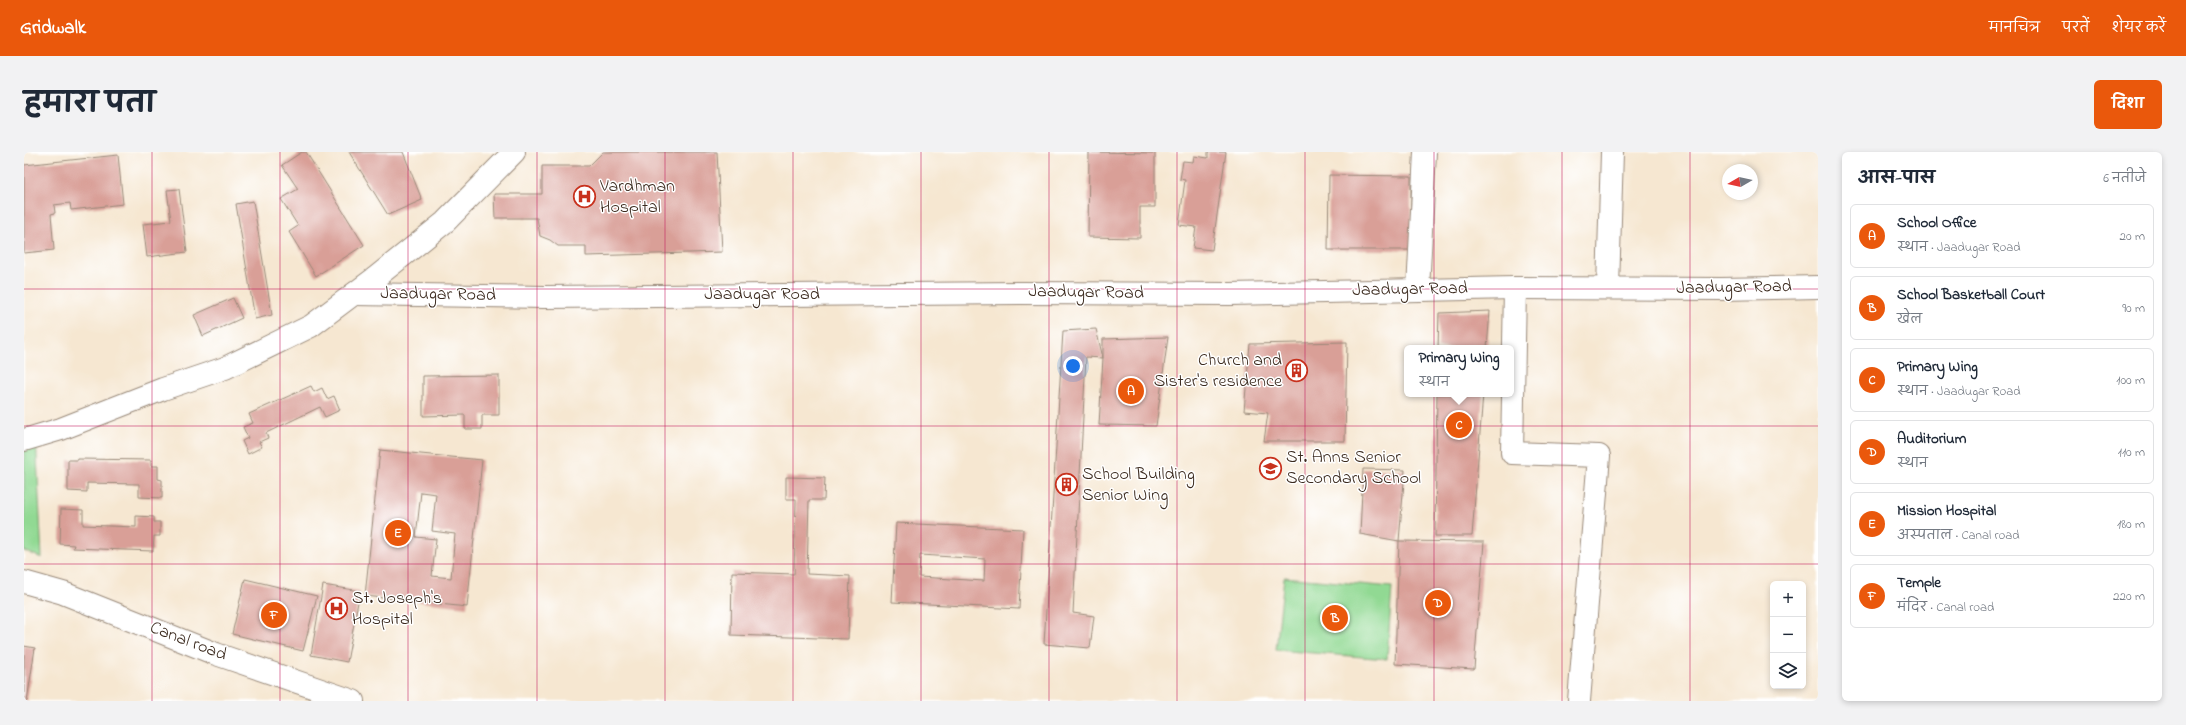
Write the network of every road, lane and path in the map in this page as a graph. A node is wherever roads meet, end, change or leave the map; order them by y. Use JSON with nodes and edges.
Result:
{"nodes":[{"id":1,"x":514,"y":152,"type":"edge"},
{"id":2,"x":1425,"y":152,"type":"edge"},
{"id":3,"x":1612,"y":152,"type":"edge"},
{"id":4,"x":1818,"y":287,"type":"edge"},
{"id":5,"x":1515,"y":288,"type":"junction"},
{"id":6,"x":1608,"y":288,"type":"junction"},
{"id":7,"x":1418,"y":290,"type":"junction"},
{"id":8,"x":354,"y":294,"type":"junction"},
{"id":9,"x":1514,"y":345,"type":"edge"},
{"id":10,"x":1513,"y":397,"type":"edge"},
{"id":11,"x":24,"y":440,"type":"edge"},
{"id":12,"x":24,"y":582,"type":"edge"},
{"id":13,"x":353,"y":701,"type":"edge"},
{"id":14,"x":1579,"y":701,"type":"edge"}],
"edges":[{"from":1,"to":8,"type":"street"},
{"from":2,"to":7,"type":"street"},
{"from":3,"to":6,"type":"street"},
{"from":4,"to":6,"type":"street","name":"Jaadugar Road"},
{"from":5,"to":6,"type":"street","name":"Jaadugar Road"},
{"from":5,"to":7,"type":"street","name":"Jaadugar Road"},
{"from":5,"to":9,"type":"street"},
{"from":7,"to":8,"type":"street","name":"Jaadugar Road"},
{"from":8,"to":11,"type":"street"},
{"from":10,"to":14,"type":"street"},
{"from":12,"to":13,"type":"street","name":"Canal road"}]}
